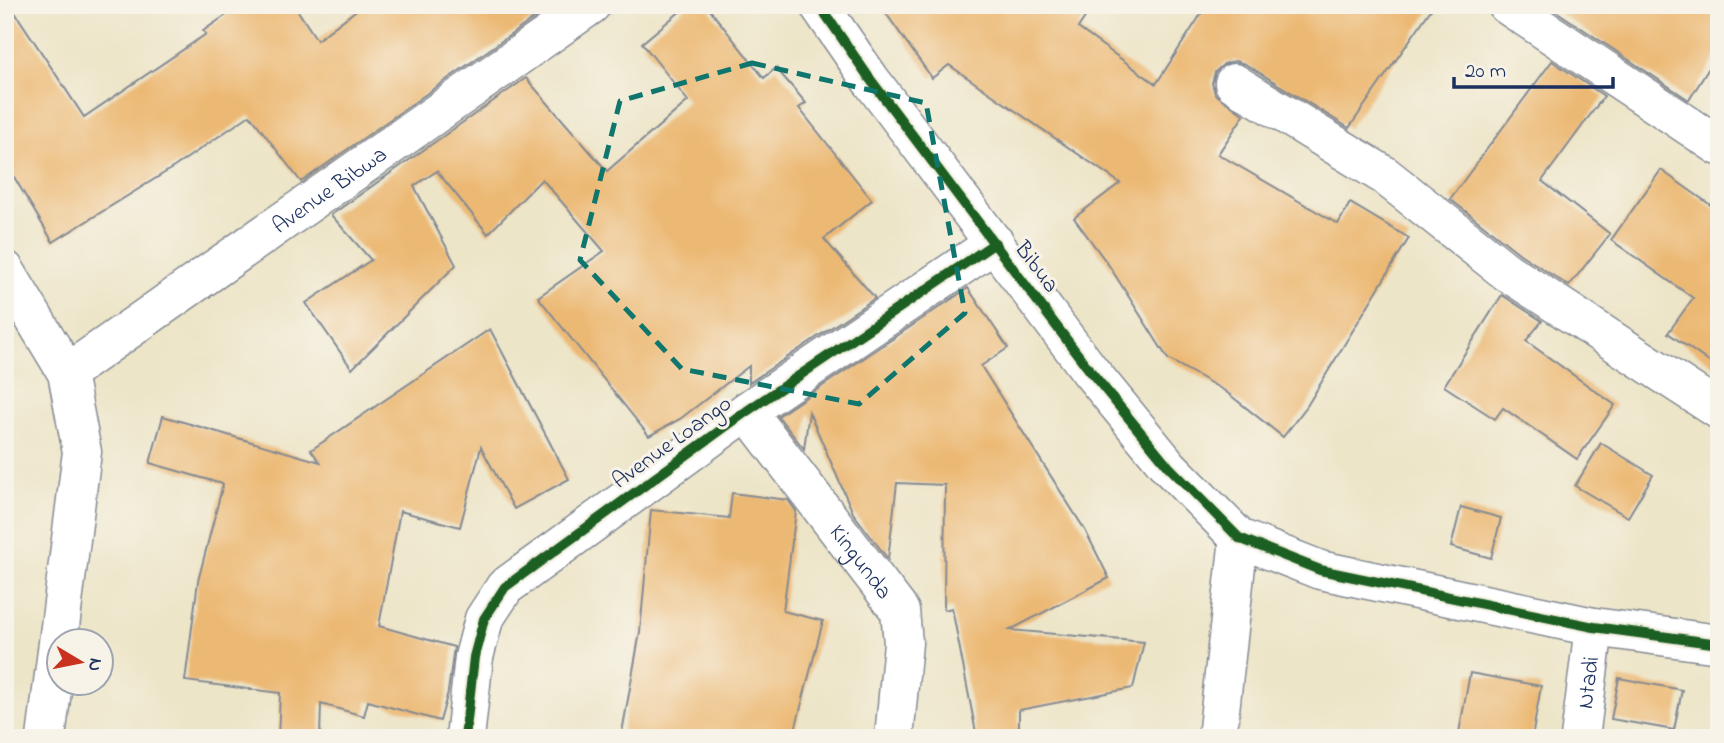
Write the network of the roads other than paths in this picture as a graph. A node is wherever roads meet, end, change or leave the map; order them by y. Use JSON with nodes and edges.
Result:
{"nodes":[{"id":1,"x":591,"y":5,"type":"edge"},
{"id":2,"x":819,"y":5,"type":"edge"},
{"id":3,"x":1507,"y":5,"type":"edge"},
{"id":4,"x":1234,"y":83,"type":"dead end"},
{"id":5,"x":1719,"y":146,"type":"edge"},
{"id":6,"x":995,"y":243,"type":"junction"},
{"id":7,"x":5,"y":270,"type":"edge"},
{"id":8,"x":67,"y":373,"type":"junction"},
{"id":9,"x":1719,"y":410,"type":"edge"},
{"id":10,"x":747,"y":411,"type":"junction"},
{"id":11,"x":1239,"y":538,"type":"junction"},
{"id":12,"x":1594,"y":627,"type":"junction"},
{"id":13,"x":1719,"y":644,"type":"edge"},
{"id":14,"x":46,"y":738,"type":"edge"},
{"id":15,"x":466,"y":738,"type":"edge"},
{"id":16,"x":894,"y":738,"type":"edge"},
{"id":17,"x":1217,"y":738,"type":"edge"},
{"id":18,"x":1580,"y":738,"type":"edge"}],
"edges":[{"from":1,"to":8,"type":"street","name":"Avenue Bibwa"},
{"from":2,"to":6,"type":"street","name":"Bibua"},
{"from":3,"to":5,"type":"street"},
{"from":4,"to":9,"type":"street"},
{"from":6,"to":10,"type":"street","name":"Avenue Loango"},
{"from":6,"to":11,"type":"street","name":"Bibua"},
{"from":7,"to":8,"type":"street"},
{"from":8,"to":14,"type":"street"},
{"from":10,"to":15,"type":"street","name":"Avenue Loango"},
{"from":10,"to":16,"type":"street","name":"Kingunda"},
{"from":11,"to":12,"type":"street"},
{"from":11,"to":17,"type":"street"},
{"from":12,"to":13,"type":"street"},
{"from":12,"to":18,"type":"street","name":"Ntadi"}]}
